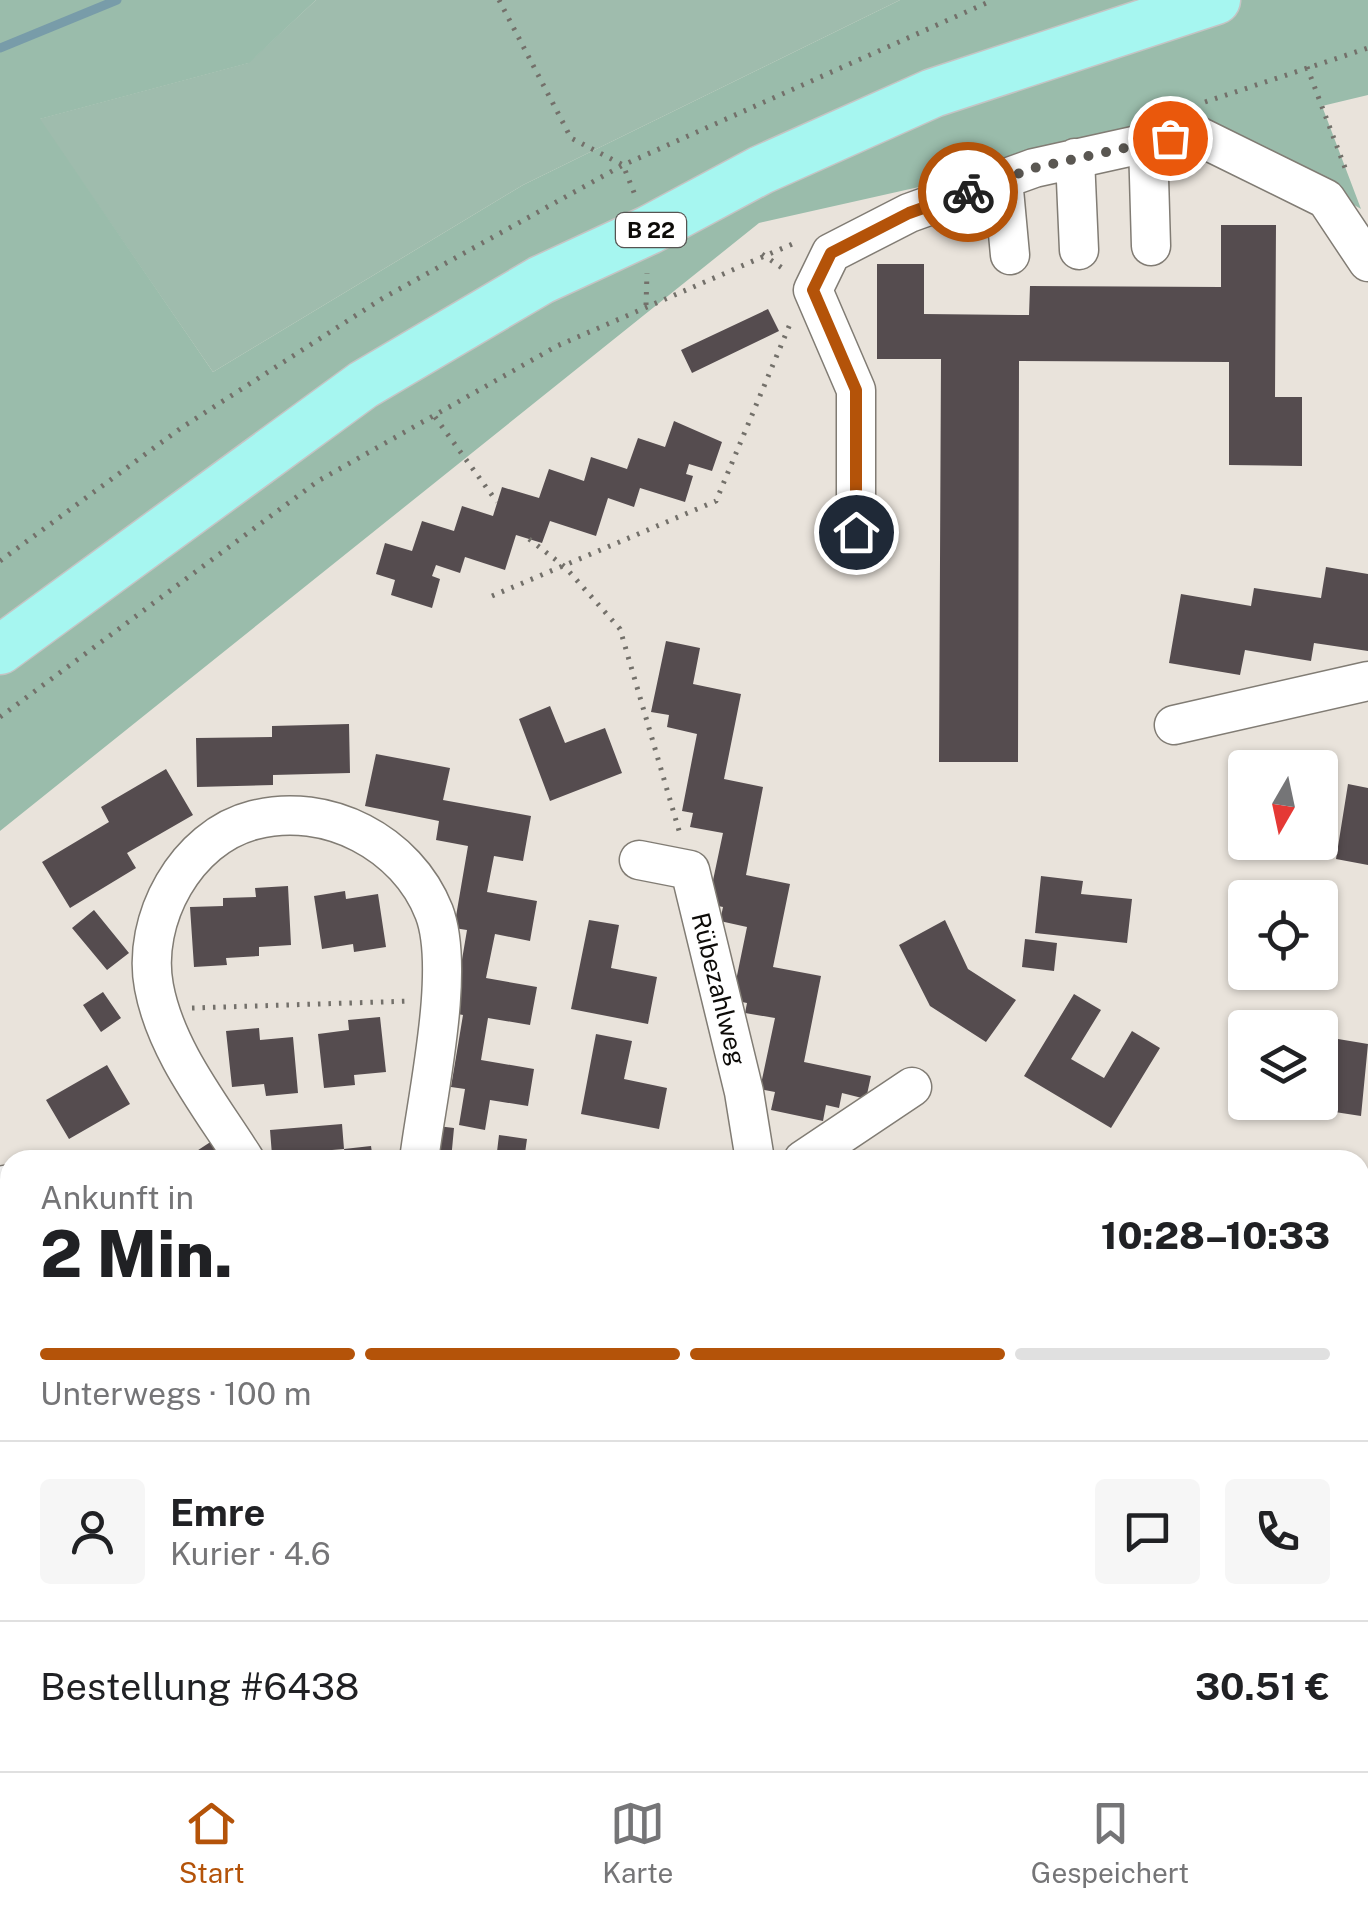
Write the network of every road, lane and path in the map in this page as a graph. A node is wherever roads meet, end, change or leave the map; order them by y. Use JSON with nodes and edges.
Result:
{"nodes":[{"id":1,"x":499,"y":0,"type":"edge"},
{"id":2,"x":993,"y":0,"type":"edge"},
{"id":3,"x":1216,"y":0,"type":"edge"},
{"id":4,"x":1368,"y":48,"type":"edge"},
{"id":5,"x":1307,"y":67,"type":"junction"},
{"id":6,"x":1194,"y":106,"type":"dead end"},
{"id":7,"x":1148,"y":142,"type":"junction"},
{"id":8,"x":1075,"y":158,"type":"junction"},
{"id":9,"x":623,"y":165,"type":"junction"},
{"id":10,"x":1348,"y":175,"type":"dead end"},
{"id":11,"x":1003,"y":179,"type":"junction"},
{"id":12,"x":800,"y":241,"type":"dead end"},
{"id":13,"x":1152,"y":246,"type":"dead end"},
{"id":14,"x":1080,"y":250,"type":"dead end"},
{"id":15,"x":1010,"y":255,"type":"dead end"},
{"id":16,"x":1368,"y":262,"type":"edge"},
{"id":17,"x":813,"y":290,"type":"junction"},
{"id":18,"x":435,"y":417,"type":"junction"},
{"id":19,"x":498,"y":502,"type":"dead end"},
{"id":20,"x":856,"y":532,"type":"dead end"},
{"id":21,"x":530,"y":539,"type":"dead end"},
{"id":22,"x":0,"y":561,"type":"edge"},
{"id":23,"x":566,"y":567,"type":"junction"},
{"id":24,"x":492,"y":596,"type":"dead end"},
{"id":25,"x":0,"y":650,"type":"edge"},
{"id":26,"x":1368,"y":681,"type":"edge"},
{"id":27,"x":0,"y":716,"type":"edge"},
{"id":28,"x":1174,"y":725,"type":"dead end"},
{"id":29,"x":639,"y":860,"type":"dead end"},
{"id":30,"x":690,"y":870,"type":"junction"},
{"id":31,"x":439,"y":1000,"type":"junction"},
{"id":32,"x":159,"y":1009,"type":"junction"},
{"id":33,"x":912,"y":1087,"type":"dead end"},
{"id":34,"x":240,"y":1150,"type":"edge"},
{"id":35,"x":420,"y":1150,"type":"edge"},
{"id":36,"x":753,"y":1150,"type":"edge"},
{"id":37,"x":818,"y":1150,"type":"edge"}],
"edges":[{"from":1,"to":9,"type":"path"},
{"from":2,"to":9,"type":"path"},
{"from":3,"to":25,"type":"main road","number":"B 22"},
{"from":4,"to":5,"type":"path"},
{"from":5,"to":6,"type":"path"},
{"from":5,"to":10,"type":"path"},
{"from":7,"to":8,"type":"street"},
{"from":7,"to":13,"type":"street"},
{"from":7,"to":16,"type":"street"},
{"from":8,"to":11,"type":"street"},
{"from":8,"to":14,"type":"street"},
{"from":9,"to":22,"type":"path"},
{"from":11,"to":15,"type":"street"},
{"from":11,"to":17,"type":"street"},
{"from":12,"to":18,"type":"path"},
{"from":17,"to":20,"type":"street"},
{"from":17,"to":23,"type":"path"},
{"from":18,"to":19,"type":"path"},
{"from":18,"to":27,"type":"path"},
{"from":21,"to":23,"type":"path"},
{"from":23,"to":24,"type":"path"},
{"from":23,"to":30,"type":"path"},
{"from":26,"to":28,"type":"street"},
{"from":29,"to":30,"type":"street"},
{"from":30,"to":36,"type":"street","name":"Rübezahlweg"},
{"from":31,"to":32,"type":"path"},
{"from":31,"to":32,"type":"street"},
{"from":31,"to":35,"type":"street"},
{"from":32,"to":34,"type":"street"},
{"from":33,"to":37,"type":"street"}]}
